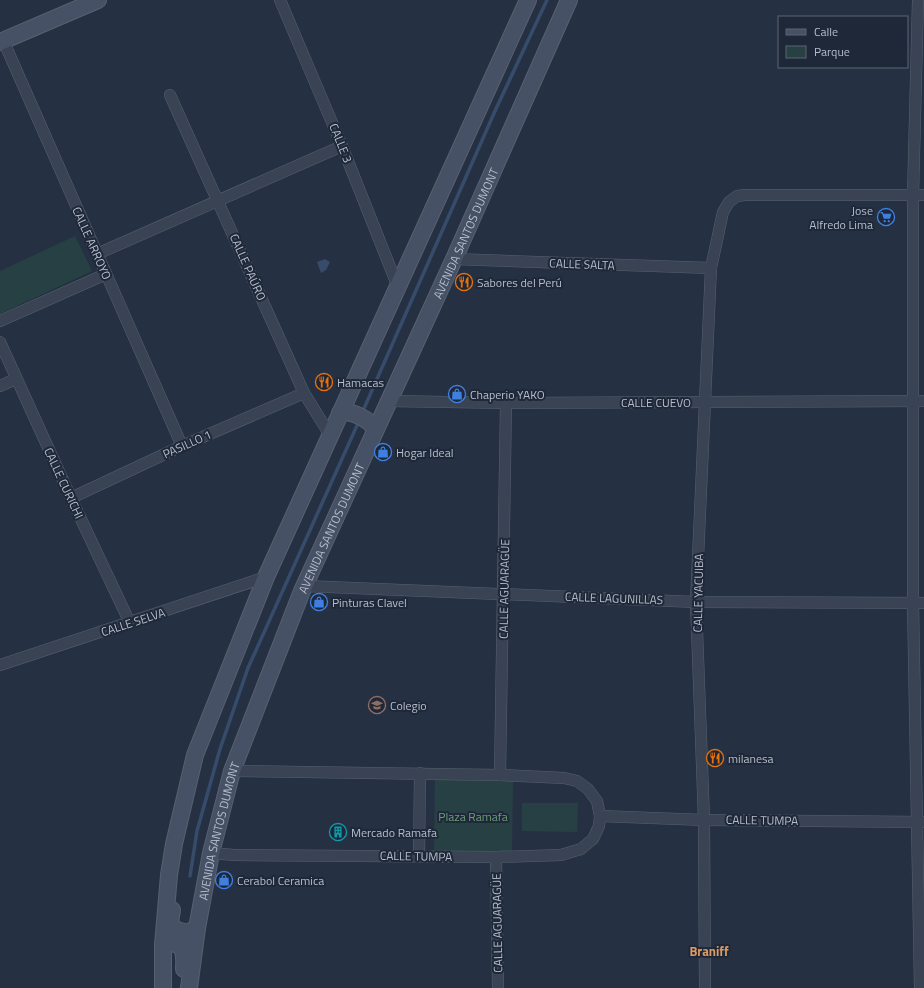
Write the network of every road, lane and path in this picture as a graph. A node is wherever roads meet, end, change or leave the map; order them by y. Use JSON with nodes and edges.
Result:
{"nodes":[{"id":1,"x":98,"y":0,"type":"edge"},
{"id":2,"x":280,"y":0,"type":"edge"},
{"id":3,"x":528,"y":0,"type":"edge"},
{"id":4,"x":569,"y":0,"type":"edge"},
{"id":5,"x":918,"y":0,"type":"edge"},
{"id":6,"x":2,"y":41,"type":"edge"},
{"id":7,"x":170,"y":96,"type":"dead end"},
{"id":8,"x":342,"y":146,"type":"junction"},
{"id":9,"x":919,"y":195,"type":"edge"},
{"id":10,"x":218,"y":199,"type":"junction"},
{"id":11,"x":97,"y":254,"type":"junction"},
{"id":12,"x":454,"y":259,"type":"junction"},
{"id":13,"x":711,"y":268,"type":"junction"},
{"id":14,"x":106,"y":274,"type":"junction"},
{"id":15,"x":398,"y":287,"type":"junction"},
{"id":16,"x":0,"y":321,"type":"edge"},
{"id":17,"x":0,"y":342,"type":"edge"},
{"id":18,"x":16,"y":379,"type":"junction"},
{"id":19,"x":0,"y":386,"type":"edge"},
{"id":20,"x":304,"y":393,"type":"junction"},
{"id":21,"x":389,"y":401,"type":"junction"},
{"id":22,"x":919,"y":401,"type":"edge"},
{"id":23,"x":706,"y":402,"type":"junction"},
{"id":24,"x":506,"y":403,"type":"junction"},
{"id":25,"x":345,"y":413,"type":"junction"},
{"id":26,"x":372,"y":426,"type":"junction"},
{"id":27,"x":330,"y":435,"type":"junction"},
{"id":28,"x":182,"y":446,"type":"junction"},
{"id":29,"x":71,"y":498,"type":"junction"},
{"id":30,"x":266,"y":577,"type":"junction"},
{"id":31,"x":305,"y":586,"type":"junction"},
{"id":32,"x":504,"y":594,"type":"junction"},
{"id":33,"x":696,"y":602,"type":"junction"},
{"id":34,"x":918,"y":603,"type":"edge"},
{"id":35,"x":130,"y":623,"type":"junction"},
{"id":36,"x":1,"y":661,"type":"edge"},
{"id":37,"x":232,"y":770,"type":"junction"},
{"id":38,"x":420,"y":773,"type":"junction"},
{"id":39,"x":500,"y":775,"type":"junction"},
{"id":40,"x":600,"y":816,"type":"junction"},
{"id":41,"x":704,"y":820,"type":"junction"},
{"id":42,"x":921,"y":822,"type":"edge"},
{"id":43,"x":211,"y":853,"type":"junction"},
{"id":44,"x":419,"y":856,"type":"junction"},
{"id":45,"x":496,"y":857,"type":"junction"},
{"id":46,"x":169,"y":875,"type":"junction"},
{"id":47,"x":197,"y":928,"type":"junction"},
{"id":48,"x":163,"y":945,"type":"junction"},
{"id":49,"x":163,"y":988,"type":"edge"},
{"id":50,"x":188,"y":988,"type":"edge"},
{"id":51,"x":498,"y":988,"type":"edge"},
{"id":52,"x":705,"y":988,"type":"edge"},
{"id":53,"x":920,"y":988,"type":"edge"}],
"edges":[{"from":1,"to":6,"type":"main road"},
{"from":2,"to":8,"type":"street","name":"CALLE 3"},
{"from":3,"to":15,"type":"main road"},
{"from":4,"to":12,"type":"main road","name":"AVENIDA SANTOS DUMONT"},
{"from":5,"to":9,"type":"street"},
{"from":6,"to":11,"type":"street","name":"CALLE ARROYO"},
{"from":7,"to":10,"type":"street","name":"CALLE PAÚRO"},
{"from":8,"to":10,"type":"street"},
{"from":8,"to":15,"type":"street","name":"CALLE 3"},
{"from":9,"to":13,"type":"street","name":"CALLE YACUIBA"},
{"from":9,"to":22,"type":"street"},
{"from":10,"to":11,"type":"street"},
{"from":10,"to":20,"type":"street","name":"CALLE PAÚRO"},
{"from":11,"to":14,"type":"street","name":"CALLE ARROYO"},
{"from":12,"to":13,"type":"street","name":"CALLE SALTA"},
{"from":12,"to":21,"type":"main road","name":"AVENIDA SANTOS DUMONT"},
{"from":13,"to":23,"type":"street","name":"CALLE YACUIBA"},
{"from":14,"to":16,"type":"street"},
{"from":14,"to":28,"type":"street","name":"CALLE ARROYO"},
{"from":15,"to":25,"type":"main road"},
{"from":17,"to":18,"type":"street","name":"CALLE CURICHI"},
{"from":18,"to":19,"type":"street"},
{"from":18,"to":29,"type":"street","name":"CALLE CURICHI"},
{"from":20,"to":27,"type":"street","name":"CALLE PAÚRO"},
{"from":20,"to":28,"type":"street","name":"PASILLO 1"},
{"from":21,"to":24,"type":"street","name":"CALLE CUEVO"},
{"from":21,"to":26,"type":"main road","name":"AVENIDA SANTOS DUMONT"},
{"from":22,"to":23,"type":"street","name":"CALLE CUEVO"},
{"from":22,"to":34,"type":"street"},
{"from":23,"to":24,"type":"street","name":"CALLE CUEVO"},
{"from":23,"to":33,"type":"street","name":"CALLE YACUIBA"},
{"from":24,"to":32,"type":"street","name":"CALLE AGUARAGÜE"},
{"from":25,"to":26,"type":"main road"},
{"from":25,"to":27,"type":"main road"},
{"from":26,"to":31,"type":"main road","name":"AVENIDA SANTOS DUMONT"},
{"from":27,"to":30,"type":"main road"},
{"from":28,"to":29,"type":"street","name":"PASILLO 1"},
{"from":29,"to":35,"type":"street","name":"CALLE CURICHI"},
{"from":30,"to":35,"type":"street","name":"CALLE SELVA"},
{"from":30,"to":46,"type":"main road"},
{"from":31,"to":32,"type":"street","name":"CALLE LAGUNILLAS"},
{"from":31,"to":37,"type":"main road","name":"AVENIDA SANTOS DUMONT"},
{"from":32,"to":33,"type":"street","name":"CALLE LAGUNILLAS"},
{"from":32,"to":39,"type":"street","name":"CALLE AGUARAGÜE"},
{"from":33,"to":34,"type":"street","name":"CALLE LAGUNILLAS"},
{"from":33,"to":41,"type":"street","name":"CALLE YACUIBA"},
{"from":34,"to":42,"type":"street"},
{"from":35,"to":36,"type":"street","name":"CALLE SELVA"},
{"from":37,"to":38,"type":"street"},
{"from":37,"to":43,"type":"main road","name":"AVENIDA SANTOS DUMONT"},
{"from":38,"to":39,"type":"street"},
{"from":38,"to":44,"type":"street"},
{"from":39,"to":40,"type":"street"},
{"from":40,"to":41,"type":"street","name":"CALLE TUMPA"},
{"from":40,"to":45,"type":"street","name":"CALLE TUMPA"},
{"from":41,"to":42,"type":"street","name":"CALLE TUMPA"},
{"from":41,"to":52,"type":"street","name":"CALLE YACUIBA"},
{"from":42,"to":53,"type":"street"},
{"from":43,"to":44,"type":"street","name":"CALLE TUMPA"},
{"from":43,"to":47,"type":"main road","name":"AVENIDA SANTOS DUMONT"},
{"from":44,"to":45,"type":"street","name":"CALLE TUMPA"},
{"from":45,"to":51,"type":"street","name":"CALLE AGUARAGÜE"},
{"from":46,"to":47,"type":"main road"},
{"from":46,"to":48,"type":"main road"},
{"from":47,"to":50,"type":"main road","name":"AVENIDA SANTOS DUMONT"},
{"from":48,"to":49,"type":"main road"},
{"from":48,"to":50,"type":"main road"}]}
